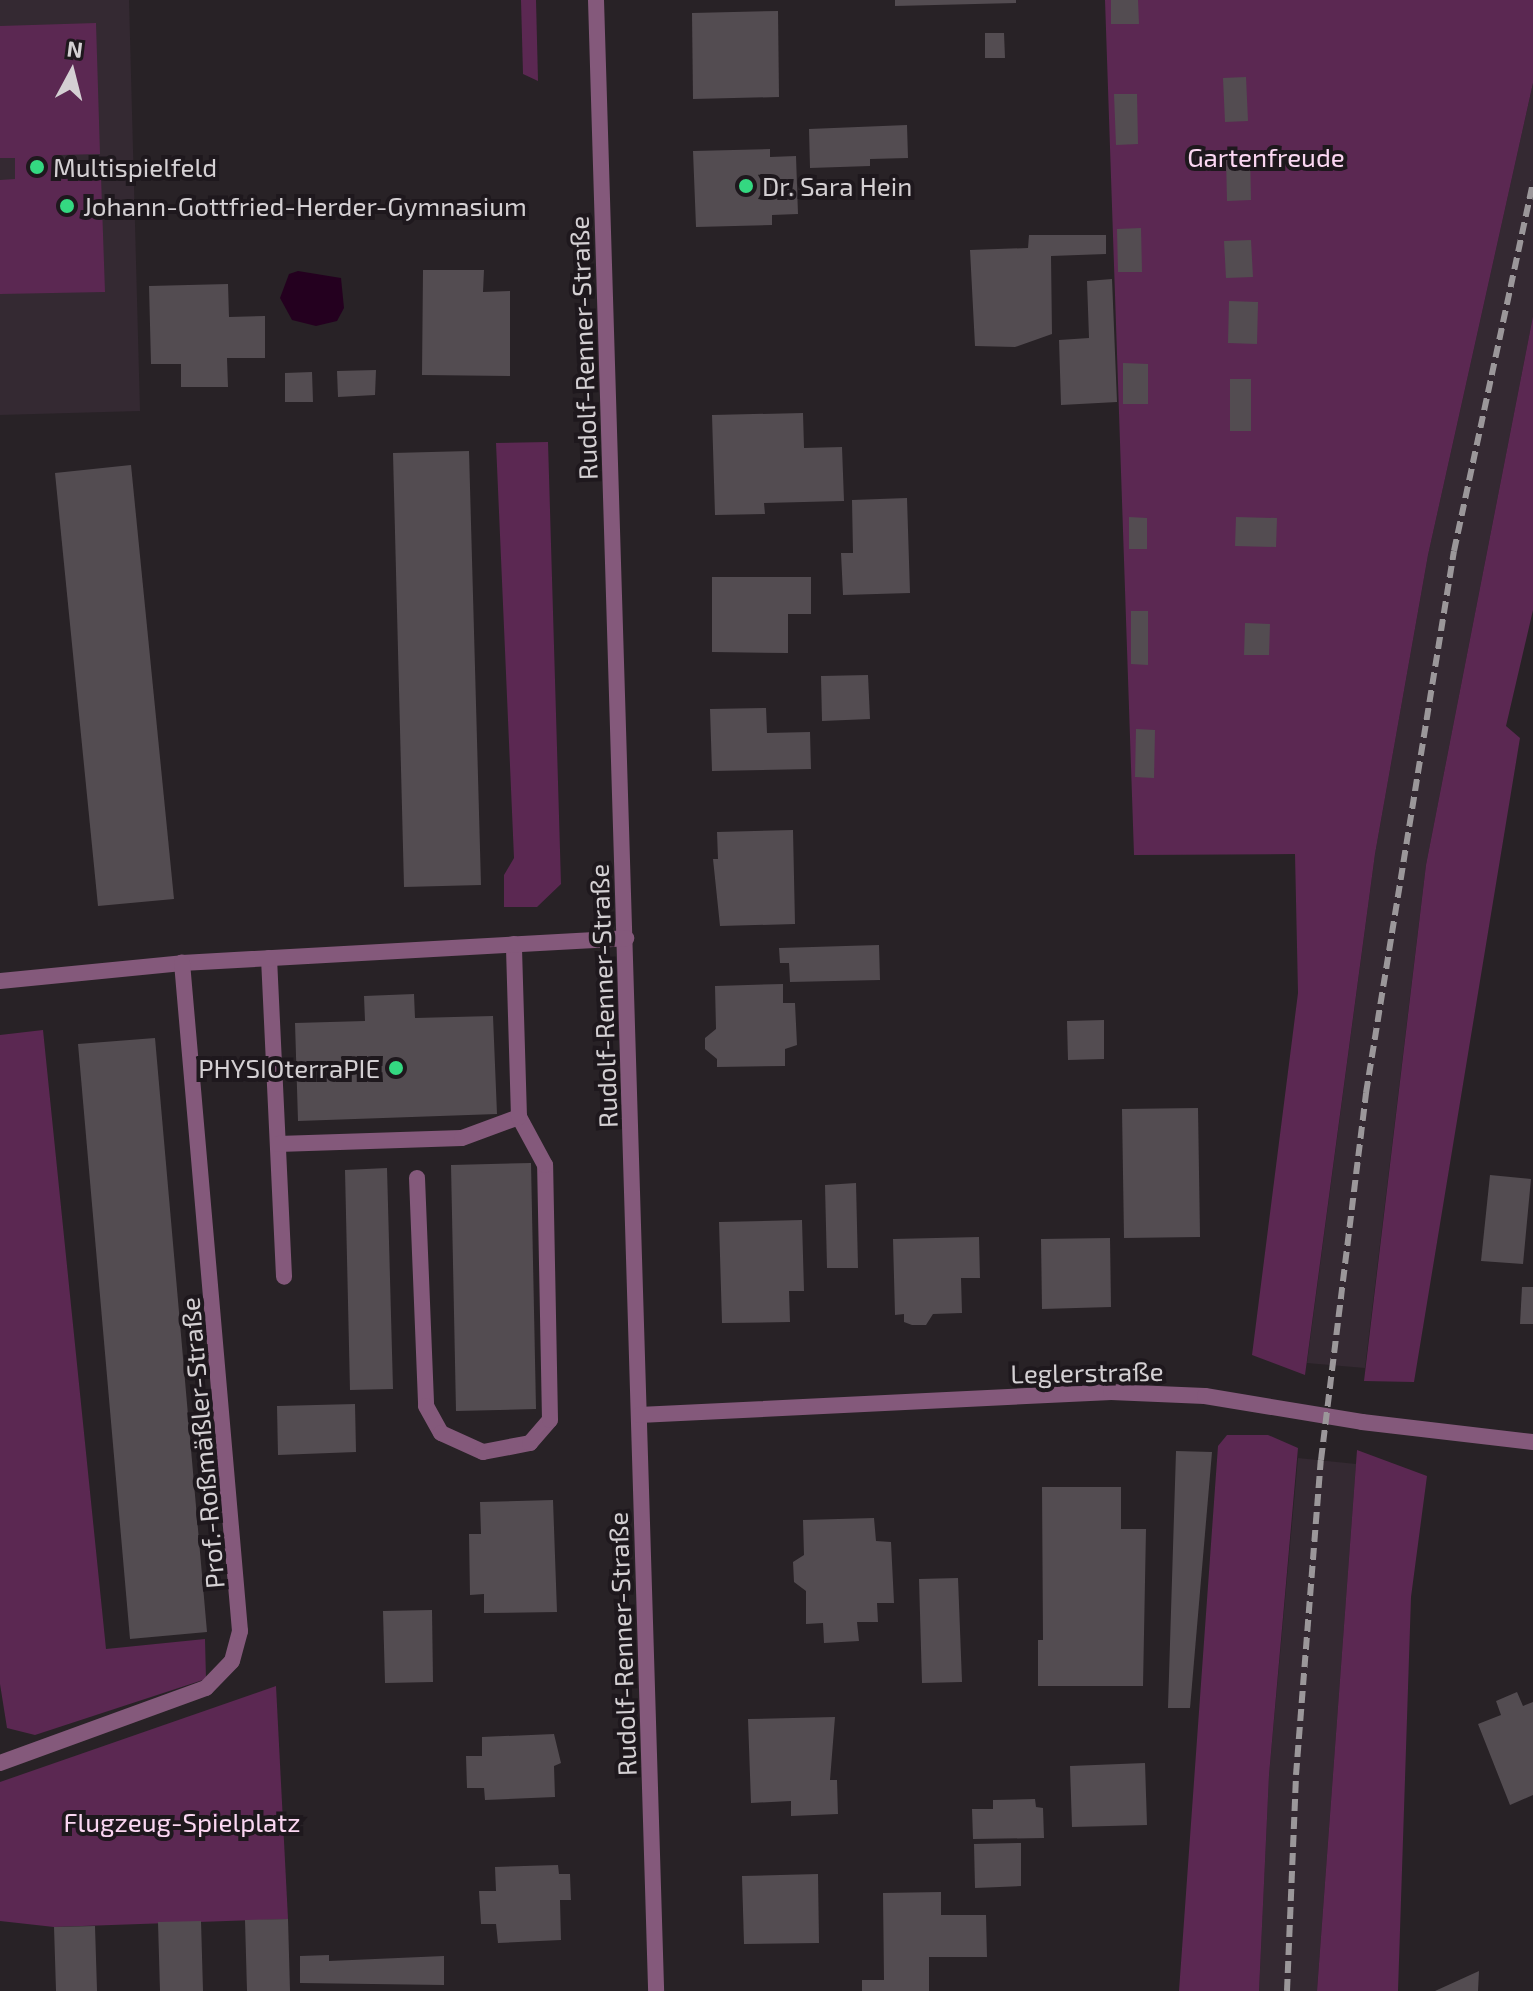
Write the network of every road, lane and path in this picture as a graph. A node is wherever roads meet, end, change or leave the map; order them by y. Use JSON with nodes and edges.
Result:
{"nodes":[{"id":1,"x":596,"y":0,"type":"edge"},
{"id":2,"x":626,"y":938,"type":"junction"},
{"id":3,"x":514,"y":944,"type":"junction"},
{"id":4,"x":269,"y":958,"type":"junction"},
{"id":5,"x":182,"y":963,"type":"junction"},
{"id":6,"x":0,"y":981,"type":"edge"},
{"id":7,"x":519,"y":1117,"type":"junction"},
{"id":8,"x":278,"y":1144,"type":"junction"},
{"id":9,"x":417,"y":1178,"type":"dead end"},
{"id":10,"x":284,"y":1277,"type":"dead end"},
{"id":11,"x":639,"y":1415,"type":"junction"},
{"id":12,"x":1532,"y":1443,"type":"edge"},
{"id":13,"x":0,"y":1763,"type":"edge"},
{"id":14,"x":656,"y":1991,"type":"edge"}],
"edges":[{"from":1,"to":2,"type":"street","name":"Rudolf-Renner-Straße"},
{"from":2,"to":3,"type":"street"},
{"from":2,"to":11,"type":"street","name":"Rudolf-Renner-Straße"},
{"from":3,"to":4,"type":"street"},
{"from":3,"to":7,"type":"street"},
{"from":4,"to":5,"type":"street"},
{"from":4,"to":8,"type":"street"},
{"from":5,"to":6,"type":"street"},
{"from":5,"to":13,"type":"street","name":"Prof.-Roßmäßler-Straße"},
{"from":7,"to":8,"type":"street"},
{"from":7,"to":9,"type":"street"},
{"from":8,"to":10,"type":"street"},
{"from":11,"to":12,"type":"street","name":"Leglerstraße"},
{"from":11,"to":14,"type":"street","name":"Rudolf-Renner-Straße"}]}
